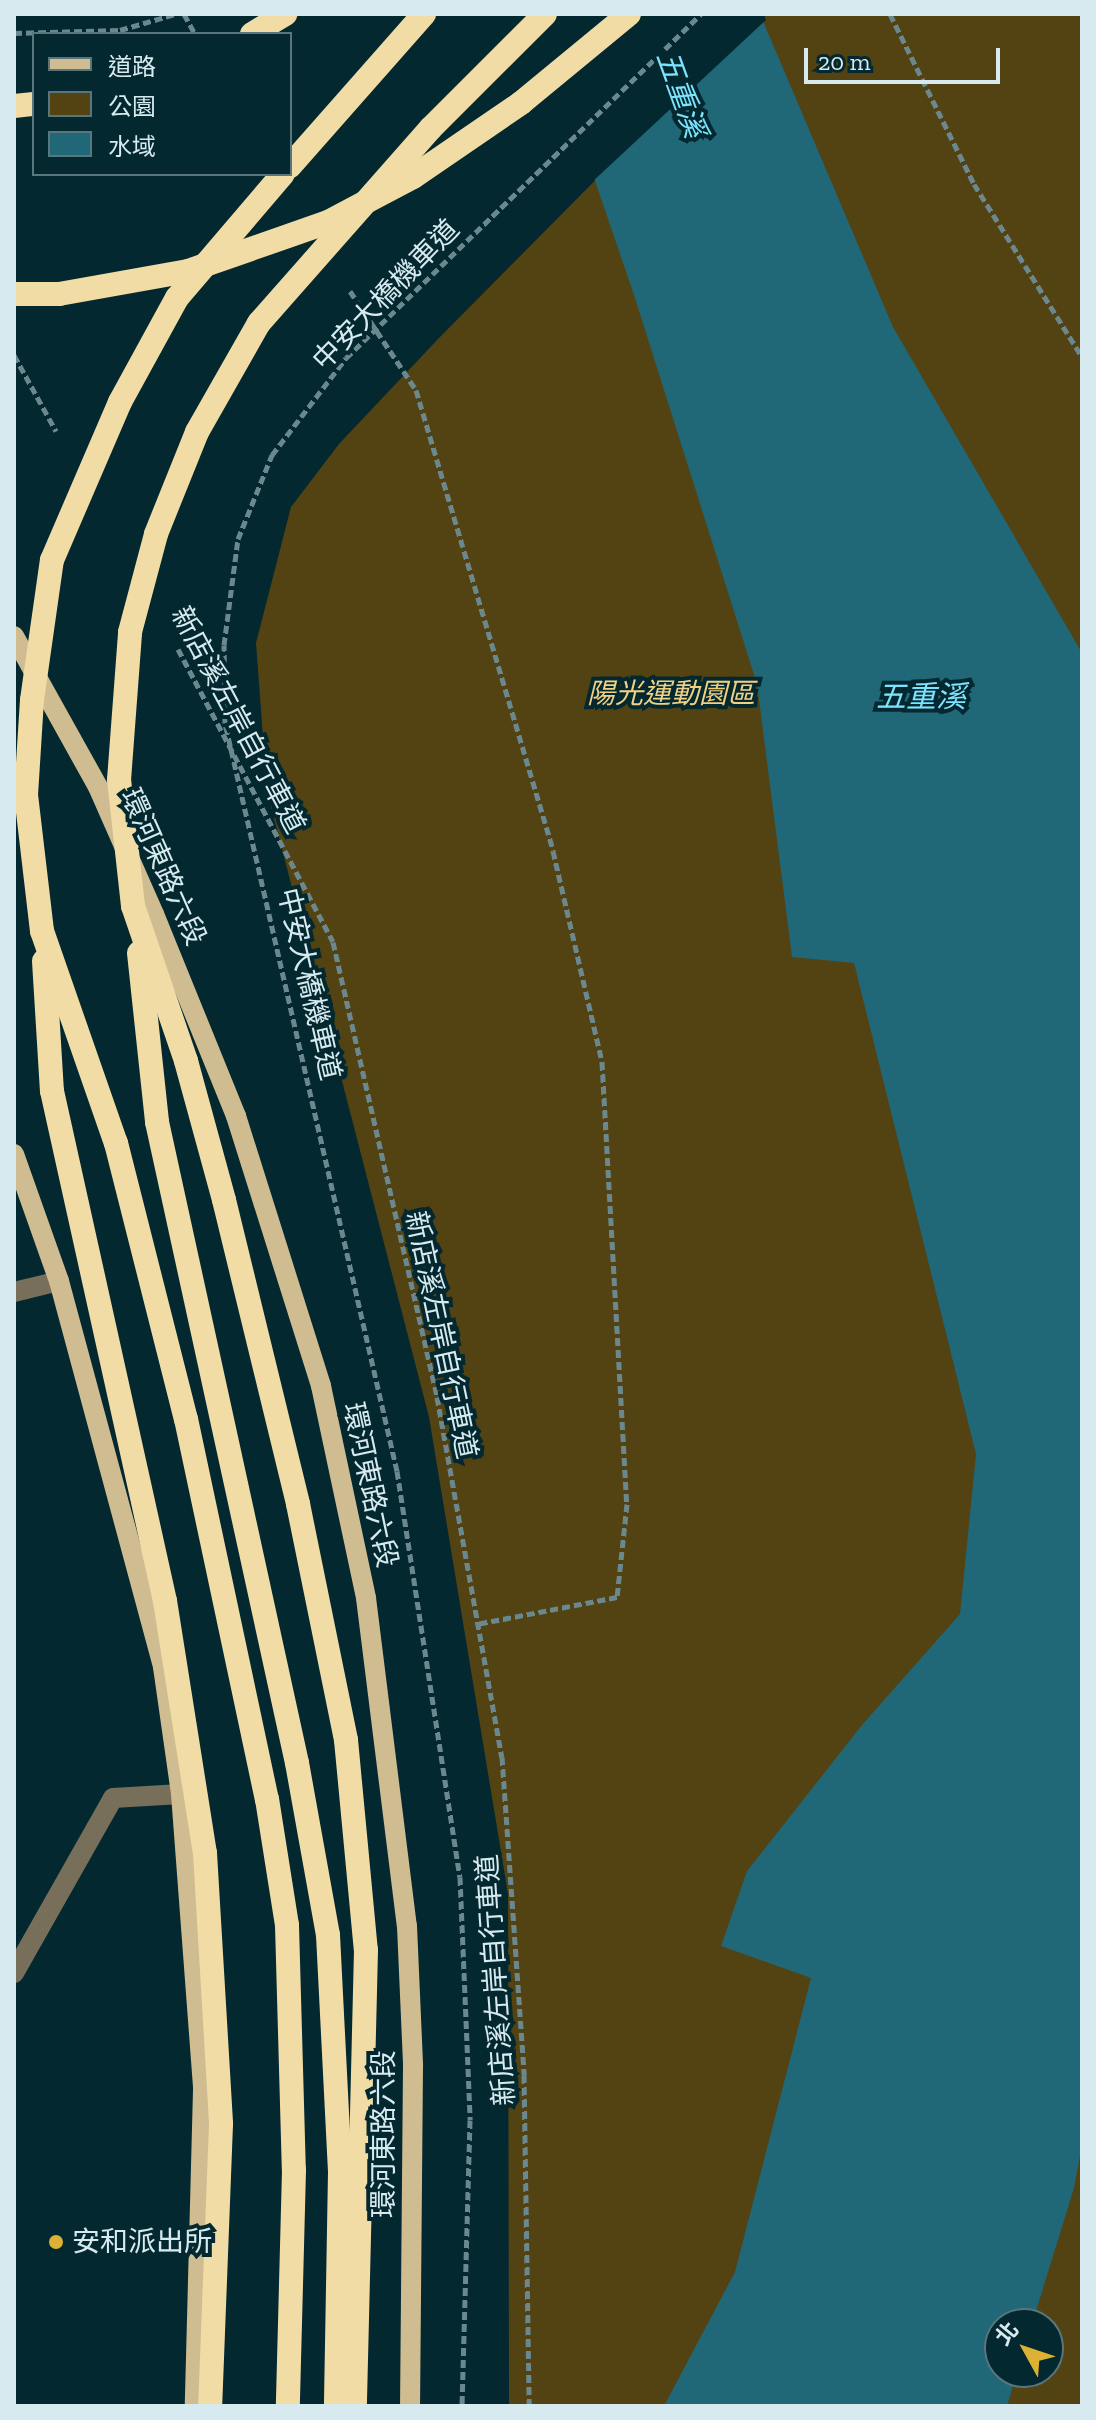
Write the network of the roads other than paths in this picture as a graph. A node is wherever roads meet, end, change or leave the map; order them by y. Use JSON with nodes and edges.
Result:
{"nodes":[{"id":1,"x":285,"y":14,"type":"edge"},
{"id":2,"x":424,"y":14,"type":"edge"},
{"id":3,"x":545,"y":14,"type":"edge"},
{"id":4,"x":629,"y":14,"type":"edge"},
{"id":5,"x":255,"y":32,"type":"edge"},
{"id":6,"x":292,"y":164,"type":"edge"},
{"id":7,"x":281,"y":176,"type":"edge"},
{"id":8,"x":14,"y":294,"type":"edge"},
{"id":9,"x":14,"y":636,"type":"edge"},
{"id":10,"x":133,"y":906,"type":"junction"},
{"id":11,"x":42,"y":931,"type":"junction"},
{"id":12,"x":14,"y":1154,"type":"edge"},
{"id":13,"x":59,"y":1281,"type":"junction"},
{"id":14,"x":14,"y":1292,"type":"edge"},
{"id":15,"x":181,"y":1794,"type":"junction"},
{"id":16,"x":14,"y":1973,"type":"edge"},
{"id":17,"x":195,"y":2406,"type":"edge"},
{"id":18,"x":210,"y":2406,"type":"edge"},
{"id":19,"x":288,"y":2406,"type":"edge"},
{"id":20,"x":336,"y":2406,"type":"edge"},
{"id":21,"x":355,"y":2406,"type":"edge"},
{"id":22,"x":410,"y":2406,"type":"edge"}],
"edges":[{"from":1,"to":5,"type":"highway"},
{"from":2,"to":6,"type":"highway"},
{"from":3,"to":10,"type":"highway","bridge":true},
{"from":4,"to":8,"type":"highway","bridge":true},
{"from":7,"to":11,"type":"highway","bridge":true},
{"from":9,"to":22,"type":"main road","name":"環河東路六段"},
{"from":10,"to":20,"type":"highway"},
{"from":10,"to":21,"type":"highway"},
{"from":11,"to":18,"type":"highway"},
{"from":11,"to":19,"type":"highway"},
{"from":12,"to":13,"type":"main road"},
{"from":13,"to":14,"type":"street"},
{"from":13,"to":15,"type":"main road"},
{"from":15,"to":16,"type":"street"},
{"from":15,"to":17,"type":"main road"}]}
